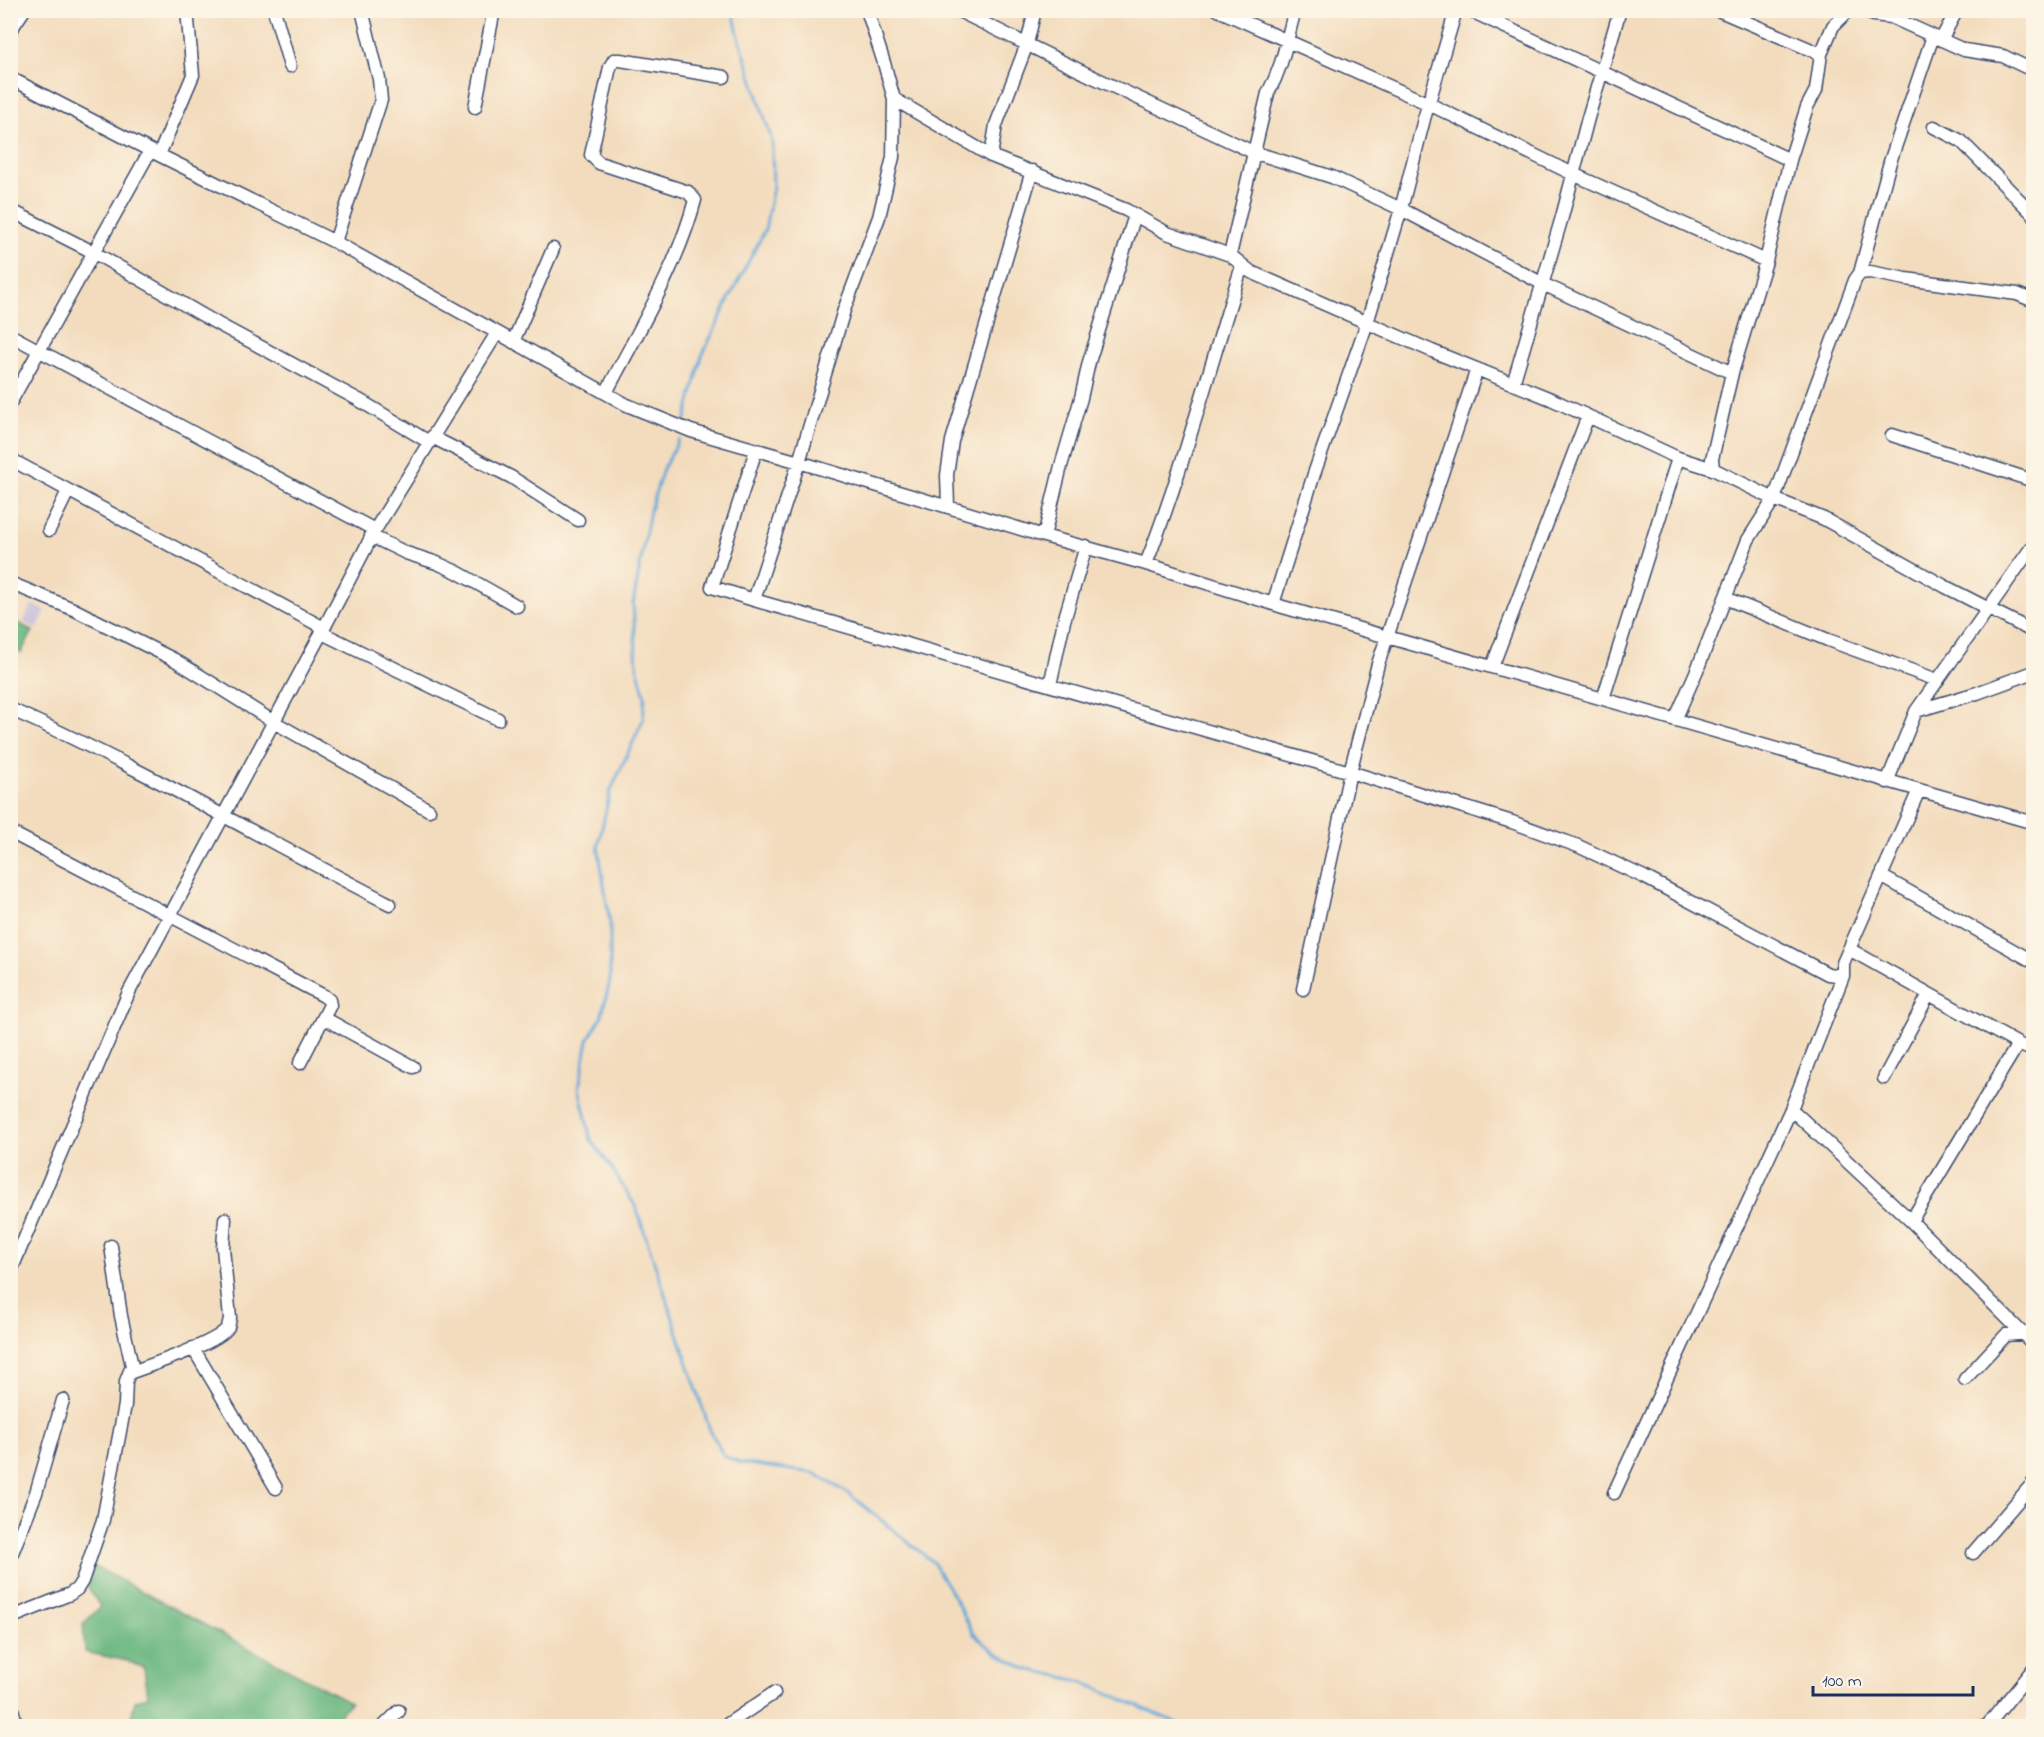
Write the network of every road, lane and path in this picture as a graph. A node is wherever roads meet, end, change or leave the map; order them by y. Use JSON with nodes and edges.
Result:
{"nodes":[{"id":1,"x":24,"y":10,"type":"edge"},
{"id":2,"x":187,"y":10,"type":"edge"},
{"id":3,"x":274,"y":10,"type":"edge"},
{"id":4,"x":362,"y":10,"type":"edge"},
{"id":5,"x":494,"y":10,"type":"edge"},
{"id":6,"x":867,"y":10,"type":"edge"},
{"id":7,"x":957,"y":10,"type":"edge"},
{"id":8,"x":1035,"y":10,"type":"edge"},
{"id":9,"x":1218,"y":10,"type":"edge"},
{"id":10,"x":1295,"y":10,"type":"edge"},
{"id":11,"x":1456,"y":10,"type":"edge"},
{"id":12,"x":1469,"y":10,"type":"edge"},
{"id":13,"x":1620,"y":10,"type":"edge"},
{"id":14,"x":1718,"y":10,"type":"edge"},
{"id":15,"x":1850,"y":10,"type":"edge"},
{"id":16,"x":1861,"y":10,"type":"edge"},
{"id":17,"x":1957,"y":10,"type":"edge"},
{"id":18,"x":10,"y":31,"type":"edge"},
{"id":19,"x":1937,"y":38,"type":"junction"},
{"id":20,"x":1286,"y":42,"type":"junction"},
{"id":21,"x":1027,"y":45,"type":"junction"},
{"id":22,"x":1821,"y":54,"type":"junction"},
{"id":23,"x":290,"y":66,"type":"dead end"},
{"id":24,"x":2034,"y":71,"type":"edge"},
{"id":25,"x":1602,"y":72,"type":"junction"},
{"id":26,"x":724,"y":77,"type":"dead end"},
{"id":27,"x":10,"y":78,"type":"edge"},
{"id":28,"x":894,"y":99,"type":"junction"},
{"id":29,"x":1429,"y":104,"type":"junction"},
{"id":30,"x":475,"y":107,"type":"dead end"},
{"id":31,"x":1934,"y":127,"type":"dead end"},
{"id":32,"x":1253,"y":152,"type":"junction"},
{"id":33,"x":154,"y":153,"type":"junction"},
{"id":34,"x":991,"y":156,"type":"junction"},
{"id":35,"x":1790,"y":160,"type":"junction"},
{"id":36,"x":1032,"y":171,"type":"junction"},
{"id":37,"x":1573,"y":174,"type":"junction"},
{"id":38,"x":1401,"y":209,"type":"junction"},
{"id":39,"x":10,"y":210,"type":"edge"},
{"id":40,"x":1135,"y":215,"type":"junction"},
{"id":41,"x":2034,"y":215,"type":"edge"},
{"id":42,"x":335,"y":242,"type":"junction"},
{"id":43,"x":553,"y":249,"type":"dead end"},
{"id":44,"x":93,"y":252,"type":"junction"},
{"id":45,"x":1230,"y":255,"type":"junction"},
{"id":46,"x":1766,"y":261,"type":"junction"},
{"id":47,"x":1242,"y":266,"type":"junction"},
{"id":48,"x":1860,"y":273,"type":"junction"},
{"id":49,"x":1543,"y":284,"type":"junction"},
{"id":50,"x":2034,"y":301,"type":"edge"},
{"id":51,"x":1367,"y":323,"type":"junction"},
{"id":52,"x":497,"y":333,"type":"junction"},
{"id":53,"x":10,"y":335,"type":"edge"},
{"id":54,"x":513,"y":342,"type":"junction"},
{"id":55,"x":39,"y":350,"type":"junction"},
{"id":56,"x":1477,"y":369,"type":"junction"},
{"id":57,"x":1732,"y":373,"type":"junction"},
{"id":58,"x":1513,"y":384,"type":"junction"},
{"id":59,"x":606,"y":393,"type":"junction"},
{"id":60,"x":10,"y":403,"type":"edge"},
{"id":61,"x":1588,"y":416,"type":"junction"},
{"id":62,"x":1892,"y":435,"type":"dead end"},
{"id":63,"x":431,"y":439,"type":"junction"},
{"id":64,"x":756,"y":450,"type":"junction"},
{"id":65,"x":1678,"y":458,"type":"junction"},
{"id":66,"x":10,"y":459,"type":"edge"},
{"id":67,"x":799,"y":462,"type":"junction"},
{"id":68,"x":1713,"y":469,"type":"junction"},
{"id":69,"x":2034,"y":481,"type":"edge"},
{"id":70,"x":68,"y":491,"type":"junction"},
{"id":71,"x":1774,"y":499,"type":"junction"},
{"id":72,"x":948,"y":507,"type":"junction"},
{"id":73,"x":578,"y":520,"type":"dead end"},
{"id":74,"x":49,"y":530,"type":"dead end"},
{"id":75,"x":373,"y":533,"type":"junction"},
{"id":76,"x":1044,"y":536,"type":"junction"},
{"id":77,"x":2034,"y":544,"type":"edge"},
{"id":78,"x":1086,"y":546,"type":"junction"},
{"id":79,"x":1146,"y":564,"type":"junction"},
{"id":80,"x":10,"y":583,"type":"edge"},
{"id":81,"x":1725,"y":598,"type":"junction"},
{"id":82,"x":754,"y":600,"type":"junction"},
{"id":83,"x":1273,"y":604,"type":"junction"},
{"id":84,"x":517,"y":606,"type":"dead end"},
{"id":85,"x":1987,"y":608,"type":"junction"},
{"id":86,"x":323,"y":631,"type":"junction"},
{"id":87,"x":2034,"y":632,"type":"edge"},
{"id":88,"x":1388,"y":637,"type":"junction"},
{"id":89,"x":1492,"y":667,"type":"junction"},
{"id":90,"x":2034,"y":672,"type":"edge"},
{"id":91,"x":1937,"y":680,"type":"junction"},
{"id":92,"x":1050,"y":685,"type":"junction"},
{"id":93,"x":1603,"y":699,"type":"junction"},
{"id":94,"x":10,"y":708,"type":"edge"},
{"id":95,"x":1916,"y":711,"type":"junction"},
{"id":96,"x":498,"y":719,"type":"dead end"},
{"id":97,"x":1675,"y":720,"type":"junction"},
{"id":98,"x":274,"y":722,"type":"junction"},
{"id":99,"x":1350,"y":772,"type":"junction"},
{"id":100,"x":1887,"y":782,"type":"junction"},
{"id":101,"x":1919,"y":790,"type":"junction"},
{"id":102,"x":429,"y":810,"type":"dead end"},
{"id":103,"x":223,"y":815,"type":"junction"},
{"id":104,"x":2034,"y":822,"type":"edge"},
{"id":105,"x":10,"y":832,"type":"edge"},
{"id":106,"x":1881,"y":876,"type":"junction"},
{"id":107,"x":390,"y":904,"type":"dead end"},
{"id":108,"x":171,"y":915,"type":"junction"},
{"id":109,"x":1849,"y":950,"type":"junction"},
{"id":110,"x":2034,"y":962,"type":"edge"},
{"id":111,"x":1843,"y":976,"type":"junction"},
{"id":112,"x":1303,"y":989,"type":"dead end"},
{"id":113,"x":1929,"y":994,"type":"junction"},
{"id":114,"x":324,"y":1018,"type":"junction"},
{"id":115,"x":2018,"y":1044,"type":"junction"},
{"id":116,"x":2034,"y":1051,"type":"edge"},
{"id":117,"x":300,"y":1063,"type":"dead end"},
{"id":118,"x":412,"y":1067,"type":"dead end"},
{"id":119,"x":1884,"y":1078,"type":"dead end"},
{"id":120,"x":1791,"y":1109,"type":"junction"},
{"id":121,"x":225,"y":1218,"type":"dead end"},
{"id":122,"x":1911,"y":1221,"type":"junction"},
{"id":123,"x":111,"y":1246,"type":"dead end"},
{"id":124,"x":10,"y":1273,"type":"edge"},
{"id":125,"x":2027,"y":1331,"type":"edge"},
{"id":126,"x":2034,"y":1345,"type":"edge"},
{"id":127,"x":193,"y":1348,"type":"junction"},
{"id":128,"x":129,"y":1373,"type":"junction"},
{"id":129,"x":1965,"y":1379,"type":"dead end"},
{"id":130,"x":63,"y":1400,"type":"dead end"},
{"id":131,"x":2034,"y":1482,"type":"edge"},
{"id":132,"x":276,"y":1488,"type":"dead end"},
{"id":133,"x":1614,"y":1493,"type":"dead end"},
{"id":134,"x":1973,"y":1552,"type":"dead end"},
{"id":135,"x":10,"y":1558,"type":"edge"},
{"id":136,"x":10,"y":1618,"type":"edge"},
{"id":137,"x":2034,"y":1668,"type":"edge"},
{"id":138,"x":774,"y":1693,"type":"dead end"},
{"id":139,"x":10,"y":1707,"type":"edge"},
{"id":140,"x":399,"y":1711,"type":"dead end"},
{"id":141,"x":15,"y":1726,"type":"edge"},
{"id":142,"x":384,"y":1726,"type":"edge"},
{"id":143,"x":725,"y":1726,"type":"edge"},
{"id":144,"x":1987,"y":1726,"type":"edge"}],
"edges":[{"from":1,"to":18,"type":"street"},
{"from":2,"to":33,"type":"street"},
{"from":3,"to":23,"type":"street"},
{"from":4,"to":42,"type":"street"},
{"from":5,"to":30,"type":"street"},
{"from":6,"to":28,"type":"street"},
{"from":7,"to":21,"type":"street"},
{"from":8,"to":21,"type":"street"},
{"from":9,"to":20,"type":"street"},
{"from":10,"to":20,"type":"street"},
{"from":11,"to":29,"type":"street"},
{"from":12,"to":25,"type":"street"},
{"from":13,"to":25,"type":"street"},
{"from":14,"to":22,"type":"street"},
{"from":15,"to":22,"type":"street"},
{"from":16,"to":19,"type":"street"},
{"from":17,"to":19,"type":"street"},
{"from":19,"to":24,"type":"street"},
{"from":19,"to":48,"type":"street"},
{"from":20,"to":29,"type":"street"},
{"from":20,"to":32,"type":"street"},
{"from":21,"to":32,"type":"street"},
{"from":21,"to":34,"type":"street"},
{"from":22,"to":35,"type":"street"},
{"from":25,"to":35,"type":"street"},
{"from":25,"to":37,"type":"street"},
{"from":26,"to":59,"type":"street"},
{"from":27,"to":33,"type":"street"},
{"from":28,"to":34,"type":"street"},
{"from":28,"to":67,"type":"street"},
{"from":29,"to":37,"type":"street"},
{"from":29,"to":38,"type":"street"},
{"from":31,"to":41,"type":"street"},
{"from":32,"to":38,"type":"street"},
{"from":32,"to":45,"type":"street"},
{"from":33,"to":42,"type":"street"},
{"from":33,"to":44,"type":"street"},
{"from":34,"to":36,"type":"street"},
{"from":35,"to":46,"type":"street"},
{"from":36,"to":40,"type":"street"},
{"from":36,"to":72,"type":"street"},
{"from":37,"to":46,"type":"street"},
{"from":37,"to":49,"type":"street"},
{"from":38,"to":49,"type":"street"},
{"from":38,"to":51,"type":"street"},
{"from":39,"to":44,"type":"street"},
{"from":40,"to":45,"type":"street"},
{"from":40,"to":76,"type":"street"},
{"from":42,"to":52,"type":"street"},
{"from":43,"to":54,"type":"street"},
{"from":44,"to":55,"type":"street"},
{"from":44,"to":63,"type":"street"},
{"from":45,"to":47,"type":"street"},
{"from":46,"to":57,"type":"street"},
{"from":47,"to":51,"type":"street"},
{"from":47,"to":79,"type":"street"},
{"from":48,"to":50,"type":"street"},
{"from":48,"to":71,"type":"street"},
{"from":49,"to":57,"type":"street"},
{"from":49,"to":58,"type":"street"},
{"from":51,"to":56,"type":"street"},
{"from":51,"to":83,"type":"street"},
{"from":52,"to":54,"type":"street"},
{"from":52,"to":63,"type":"street"},
{"from":53,"to":55,"type":"street"},
{"from":54,"to":59,"type":"street"},
{"from":55,"to":60,"type":"street"},
{"from":55,"to":75,"type":"street"},
{"from":56,"to":58,"type":"street"},
{"from":56,"to":88,"type":"street"},
{"from":57,"to":68,"type":"street"},
{"from":58,"to":61,"type":"street"},
{"from":59,"to":64,"type":"street"},
{"from":61,"to":65,"type":"street"},
{"from":61,"to":89,"type":"street"},
{"from":62,"to":69,"type":"street"},
{"from":63,"to":73,"type":"street"},
{"from":63,"to":75,"type":"street"},
{"from":64,"to":67,"type":"street"},
{"from":64,"to":82,"type":"street"},
{"from":65,"to":68,"type":"street"},
{"from":65,"to":93,"type":"street"},
{"from":66,"to":70,"type":"street"},
{"from":67,"to":72,"type":"street"},
{"from":67,"to":82,"type":"street"},
{"from":68,"to":71,"type":"street"},
{"from":70,"to":74,"type":"street"},
{"from":70,"to":86,"type":"street"},
{"from":71,"to":81,"type":"street"},
{"from":71,"to":85,"type":"street"},
{"from":72,"to":76,"type":"street"},
{"from":75,"to":84,"type":"street"},
{"from":75,"to":86,"type":"street"},
{"from":76,"to":78,"type":"street"},
{"from":77,"to":85,"type":"street"},
{"from":78,"to":79,"type":"street"},
{"from":78,"to":92,"type":"street"},
{"from":79,"to":83,"type":"street"},
{"from":80,"to":98,"type":"street"},
{"from":81,"to":91,"type":"street"},
{"from":81,"to":97,"type":"street"},
{"from":82,"to":92,"type":"street"},
{"from":83,"to":88,"type":"street"},
{"from":85,"to":87,"type":"street"},
{"from":85,"to":91,"type":"street"},
{"from":86,"to":96,"type":"street"},
{"from":86,"to":98,"type":"street"},
{"from":88,"to":89,"type":"street"},
{"from":88,"to":99,"type":"street"},
{"from":89,"to":93,"type":"street"},
{"from":90,"to":95,"type":"street"},
{"from":91,"to":95,"type":"street"},
{"from":92,"to":99,"type":"street"},
{"from":93,"to":97,"type":"street"},
{"from":94,"to":103,"type":"street"},
{"from":95,"to":100,"type":"street"},
{"from":97,"to":100,"type":"street"},
{"from":98,"to":102,"type":"street"},
{"from":98,"to":103,"type":"street"},
{"from":99,"to":111,"type":"street"},
{"from":99,"to":112,"type":"street"},
{"from":100,"to":101,"type":"street"},
{"from":101,"to":104,"type":"street"},
{"from":101,"to":106,"type":"street"},
{"from":103,"to":107,"type":"street"},
{"from":103,"to":108,"type":"street"},
{"from":105,"to":108,"type":"street"},
{"from":106,"to":109,"type":"street"},
{"from":106,"to":110,"type":"street"},
{"from":108,"to":114,"type":"street"},
{"from":108,"to":124,"type":"street"},
{"from":109,"to":111,"type":"street"},
{"from":109,"to":113,"type":"street"},
{"from":111,"to":120,"type":"street"},
{"from":113,"to":115,"type":"street"},
{"from":113,"to":119,"type":"street"},
{"from":114,"to":117,"type":"street"},
{"from":114,"to":118,"type":"street"},
{"from":115,"to":116,"type":"street"},
{"from":115,"to":122,"type":"street"},
{"from":120,"to":122,"type":"street"},
{"from":120,"to":133,"type":"street"},
{"from":121,"to":127,"type":"street"},
{"from":122,"to":125,"type":"street"},
{"from":123,"to":128,"type":"street"},
{"from":125,"to":126,"type":"street"},
{"from":125,"to":129,"type":"street"},
{"from":127,"to":128,"type":"street"},
{"from":127,"to":132,"type":"street"},
{"from":128,"to":136,"type":"street"},
{"from":130,"to":135,"type":"street"},
{"from":131,"to":134,"type":"street"},
{"from":137,"to":144,"type":"street"},
{"from":138,"to":143,"type":"street"},
{"from":139,"to":141,"type":"street"},
{"from":140,"to":142,"type":"street"}]}
